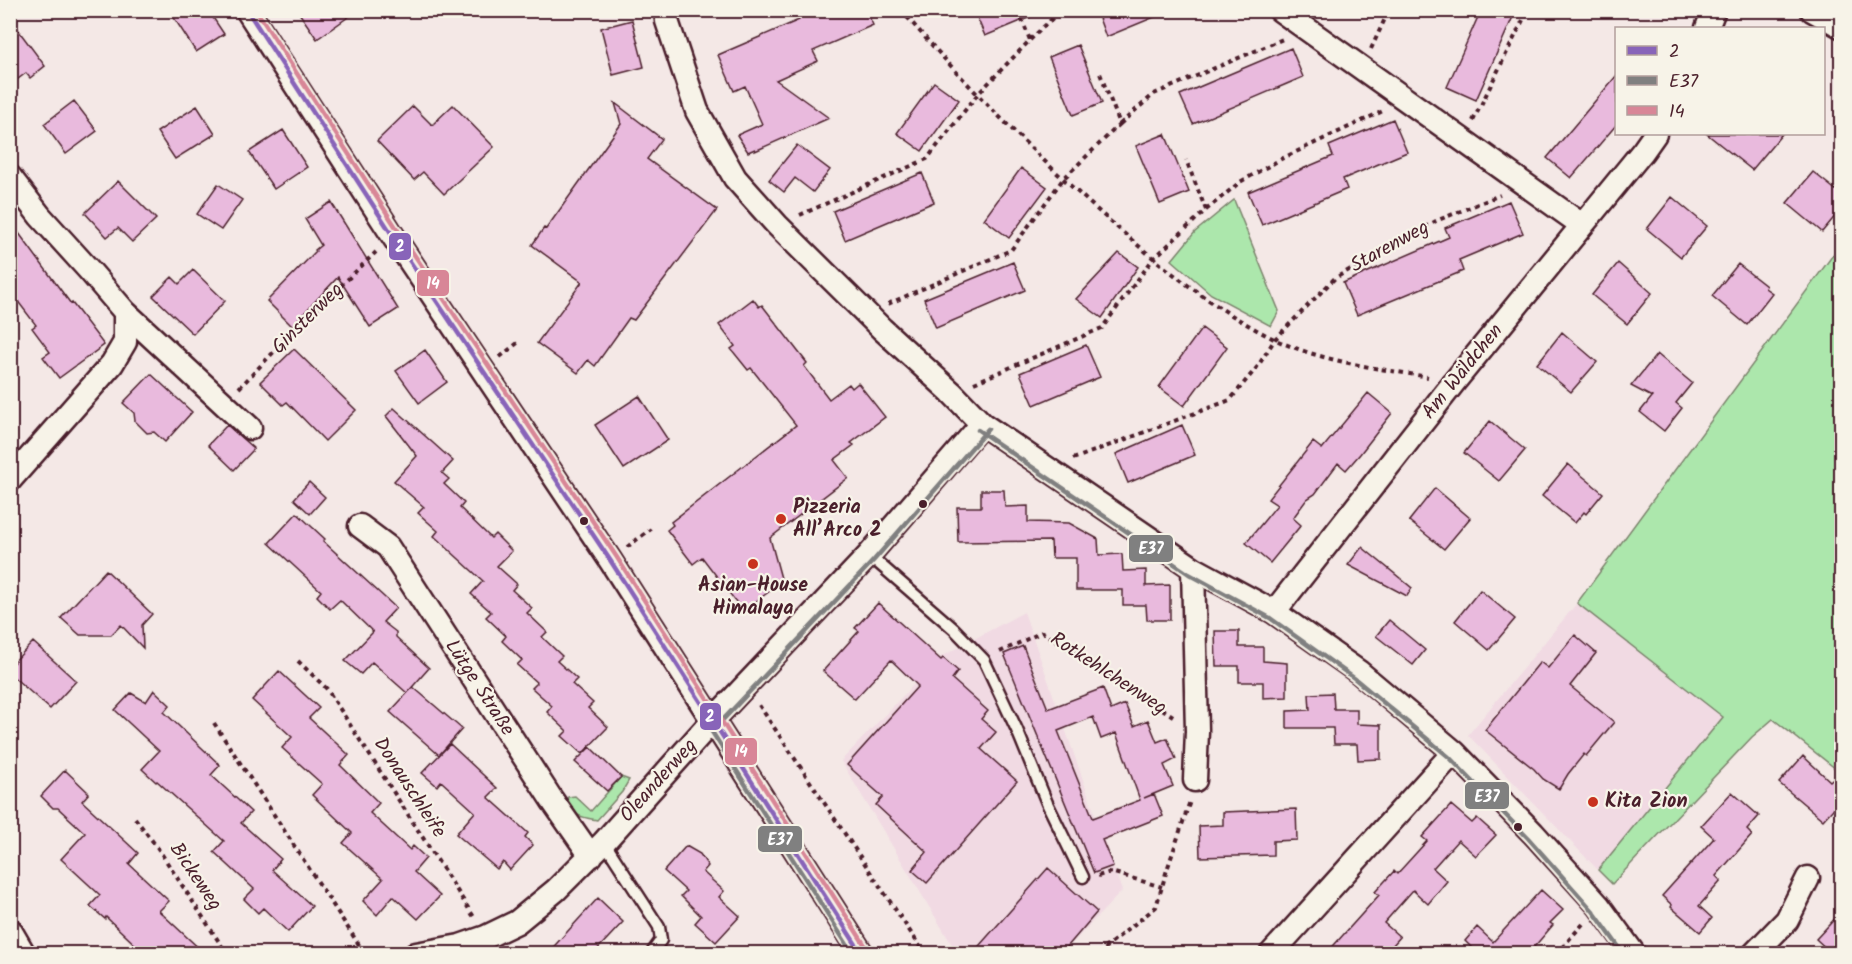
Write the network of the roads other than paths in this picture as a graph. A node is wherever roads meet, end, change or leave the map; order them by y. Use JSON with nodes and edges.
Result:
{"nodes":[{"id":1,"x":247,"y":10,"type":"edge"},
{"id":2,"x":666,"y":10,"type":"edge"},
{"id":3,"x":1280,"y":10,"type":"edge"},
{"id":4,"x":1714,"y":10,"type":"edge"},
{"id":5,"x":1812,"y":10,"type":"edge"},
{"id":6,"x":1707,"y":27,"type":"edge"},
{"id":7,"x":1842,"y":27,"type":"edge"},
{"id":8,"x":1654,"y":135,"type":"edge"},
{"id":9,"x":10,"y":177,"type":"edge"},
{"id":10,"x":1582,"y":225,"type":"junction"},
{"id":11,"x":125,"y":312,"type":"junction"},
{"id":12,"x":982,"y":424,"type":"junction"},
{"id":13,"x":250,"y":428,"type":"dead end"},
{"id":14,"x":10,"y":480,"type":"edge"},
{"id":15,"x":360,"y":526,"type":"dead end"},
{"id":16,"x":869,"y":555,"type":"junction"},
{"id":17,"x":1193,"y":568,"type":"junction"},
{"id":18,"x":1274,"y":612,"type":"junction"},
{"id":19,"x":713,"y":720,"type":"junction"},
{"id":20,"x":1454,"y":752,"type":"junction"},
{"id":21,"x":1195,"y":780,"type":"road end"},
{"id":22,"x":598,"y":849,"type":"junction"},
{"id":23,"x":1083,"y":877,"type":"road end"},
{"id":24,"x":1809,"y":878,"type":"dead end"},
{"id":25,"x":10,"y":930,"type":"edge"},
{"id":26,"x":463,"y":950,"type":"edge"},
{"id":27,"x":24,"y":954,"type":"edge"},
{"id":28,"x":416,"y":954,"type":"edge"},
{"id":29,"x":651,"y":954,"type":"edge"},
{"id":30,"x":862,"y":954,"type":"edge"},
{"id":31,"x":1271,"y":954,"type":"edge"},
{"id":32,"x":1634,"y":954,"type":"edge"},
{"id":33,"x":1754,"y":954,"type":"edge"}],
"edges":[{"from":1,"to":19,"type":"street"},
{"from":2,"to":12,"type":"street"},
{"from":3,"to":10,"type":"street"},
{"from":4,"to":6,"type":"street"},
{"from":5,"to":7,"type":"street"},
{"from":8,"to":10,"type":"street","name":"Am Wäldchen"},
{"from":9,"to":11,"type":"street"},
{"from":10,"to":18,"type":"street","name":"Am Wäldchen"},
{"from":11,"to":13,"type":"street"},
{"from":11,"to":14,"type":"street"},
{"from":12,"to":16,"type":"street","name":"Oleanderweg"},
{"from":12,"to":17,"type":"street"},
{"from":15,"to":22,"type":"street","name":"Lütge Straße"},
{"from":16,"to":19,"type":"street","name":"Oleanderweg"},
{"from":16,"to":23,"type":"lane"},
{"from":17,"to":18,"type":"street"},
{"from":17,"to":21,"type":"street","name":"Rotkehlchenweg"},
{"from":18,"to":20,"type":"street"},
{"from":19,"to":22,"type":"street","name":"Oleanderweg"},
{"from":19,"to":30,"type":"street"},
{"from":20,"to":31,"type":"street"},
{"from":20,"to":32,"type":"street"},
{"from":22,"to":26,"type":"street","name":"Oleanderweg"},
{"from":22,"to":29,"type":"lane"},
{"from":24,"to":33,"type":"street"},
{"from":25,"to":27,"type":"street"},
{"from":26,"to":28,"type":"street","name":"Oleanderweg"}]}
